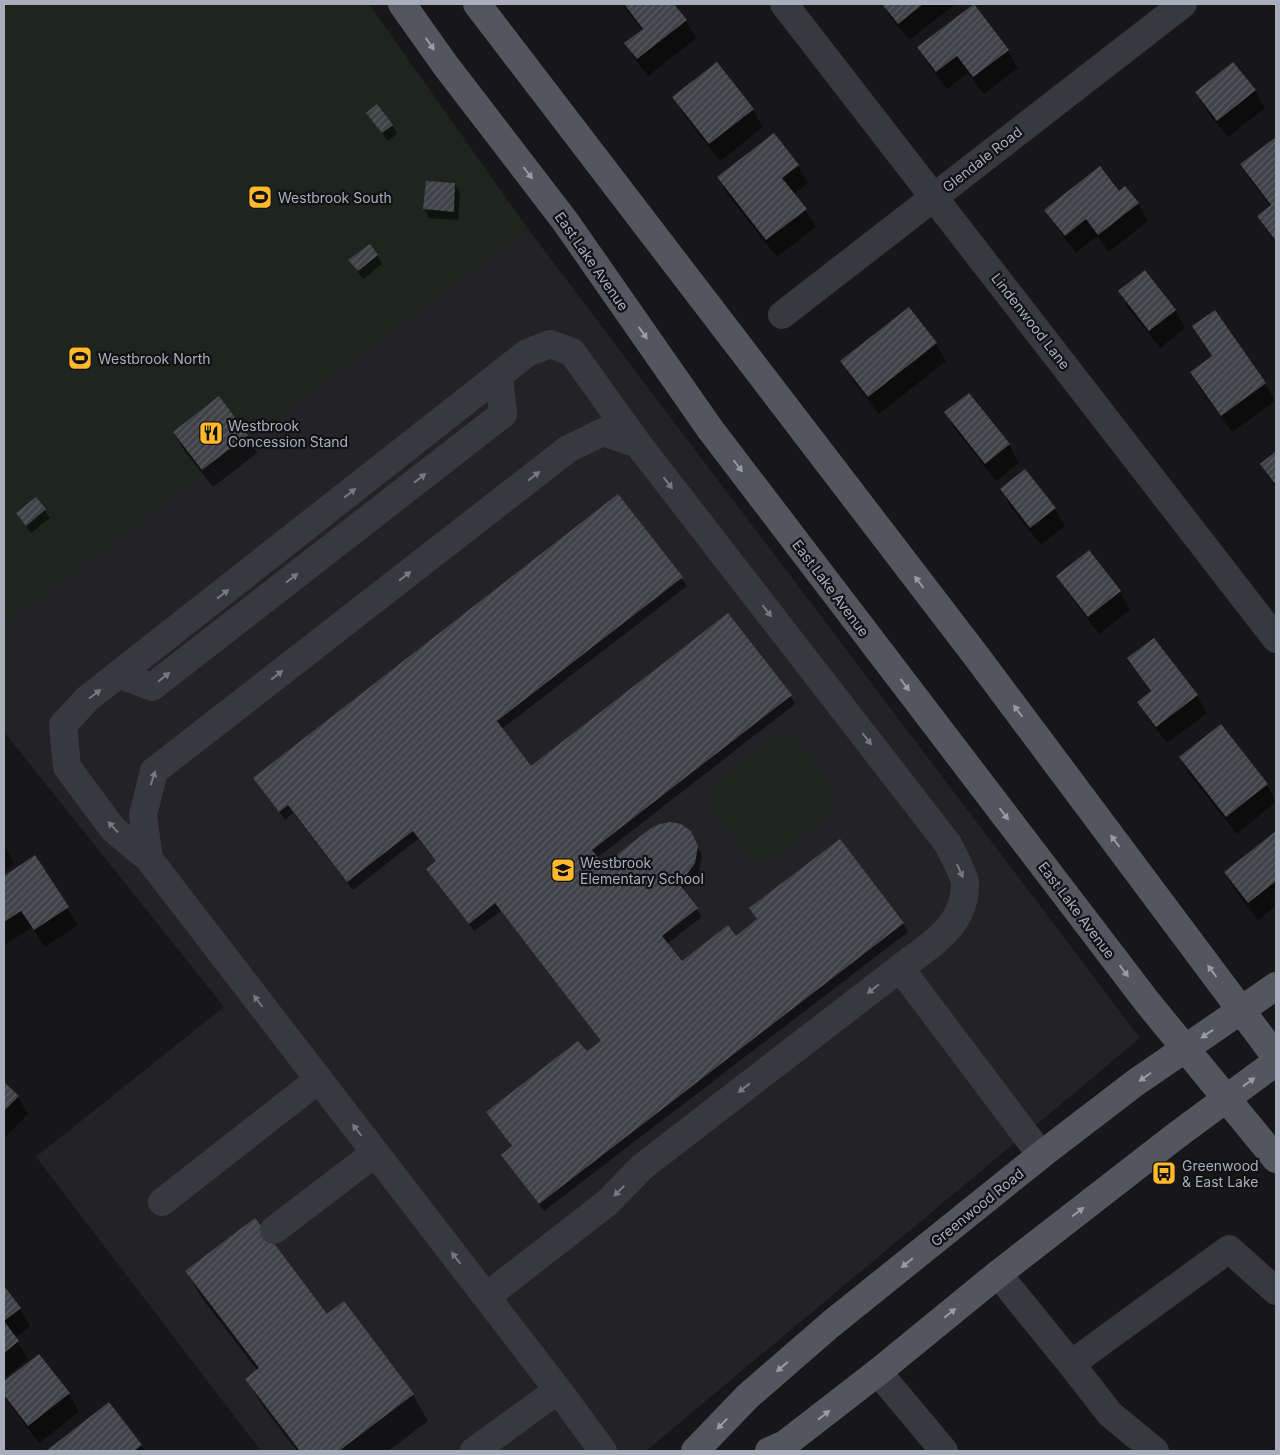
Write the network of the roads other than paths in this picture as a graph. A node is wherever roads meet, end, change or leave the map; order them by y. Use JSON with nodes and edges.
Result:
{"nodes":[{"id":1,"x":402,"y":4,"type":"edge"},
{"id":2,"x":477,"y":4,"type":"edge"},
{"id":3,"x":784,"y":4,"type":"edge"},
{"id":4,"x":1182,"y":4,"type":"edge"},
{"id":5,"x":934,"y":196,"type":"junction"},
{"id":6,"x":782,"y":315,"type":"dead end"},
{"id":7,"x":638,"y":444,"type":"junction"},
{"id":8,"x":1276,"y":639,"type":"edge"},
{"id":9,"x":150,"y":860,"type":"junction"},
{"id":10,"x":900,"y":968,"type":"junction"},
{"id":11,"x":1276,"y":986,"type":"edge"},
{"id":12,"x":1241,"y":1010,"type":"junction"},
{"id":13,"x":1185,"y":1049,"type":"junction"},
{"id":14,"x":1276,"y":1057,"type":"edge"},
{"id":15,"x":1276,"y":1062,"type":"edge"},
{"id":16,"x":318,"y":1080,"type":"junction"},
{"id":17,"x":1226,"y":1099,"type":"junction"},
{"id":18,"x":375,"y":1153,"type":"junction"},
{"id":19,"x":1041,"y":1155,"type":"junction"},
{"id":20,"x":1276,"y":1159,"type":"edge"},
{"id":21,"x":162,"y":1202,"type":"dead end"},
{"id":22,"x":274,"y":1230,"type":"dead end"},
{"id":23,"x":998,"y":1274,"type":"junction"},
{"id":24,"x":1276,"y":1291,"type":"edge"},
{"id":25,"x":486,"y":1296,"type":"junction"},
{"id":26,"x":1072,"y":1364,"type":"junction"},
{"id":27,"x":878,"y":1372,"type":"junction"},
{"id":28,"x":558,"y":1390,"type":"junction"},
{"id":29,"x":474,"y":1451,"type":"edge"},
{"id":30,"x":603,"y":1451,"type":"edge"},
{"id":31,"x":695,"y":1451,"type":"edge"},
{"id":32,"x":769,"y":1451,"type":"edge"},
{"id":33,"x":944,"y":1451,"type":"edge"},
{"id":34,"x":1155,"y":1451,"type":"edge"}],
"edges":[{"from":1,"to":13,"type":"main road","name":"East Lake Avenue","one_way":true},
{"from":12,"to":2,"type":"main road","one_way":true},
{"from":3,"to":5,"type":"street","name":"Lindenwood Lane"},
{"from":4,"to":5,"type":"street","name":"Glendale Road"},
{"from":5,"to":6,"type":"street","name":"Glendale Road"},
{"from":5,"to":8,"type":"street","name":"Lindenwood Lane"},
{"from":9,"to":7,"type":"street","one_way":true},
{"from":9,"to":7,"type":"street","one_way":true},
{"from":7,"to":10,"type":"street","one_way":true},
{"from":16,"to":9,"type":"street","one_way":true},
{"from":10,"to":19,"type":"street"},
{"from":10,"to":25,"type":"street","one_way":true},
{"from":11,"to":12,"type":"main road","name":"Greenwood Road"},
{"from":12,"to":13,"type":"main road","name":"Greenwood Road","one_way":true},
{"from":12,"to":14,"type":"main road"},
{"from":13,"to":17,"type":"main road","name":"East Lake Avenue"},
{"from":13,"to":19,"type":"main road","name":"Greenwood Road","one_way":true},
{"from":17,"to":15,"type":"main road","one_way":true},
{"from":18,"to":16,"type":"street","one_way":true},
{"from":16,"to":21,"type":"street"},
{"from":17,"to":20,"type":"main road","name":"East Lake Avenue"},
{"from":23,"to":17,"type":"main road","one_way":true},
{"from":18,"to":22,"type":"street"},
{"from":25,"to":18,"type":"street","one_way":true},
{"from":19,"to":31,"type":"main road","name":"Greenwood Road","one_way":true},
{"from":23,"to":26,"type":"street"},
{"from":27,"to":23,"type":"main road","one_way":true},
{"from":24,"to":26,"type":"street"},
{"from":25,"to":28,"type":"street"},
{"from":26,"to":34,"type":"street"},
{"from":32,"to":27,"type":"main road","one_way":true},
{"from":27,"to":33,"type":"street"},
{"from":28,"to":29,"type":"street"},
{"from":28,"to":30,"type":"street"}]}
